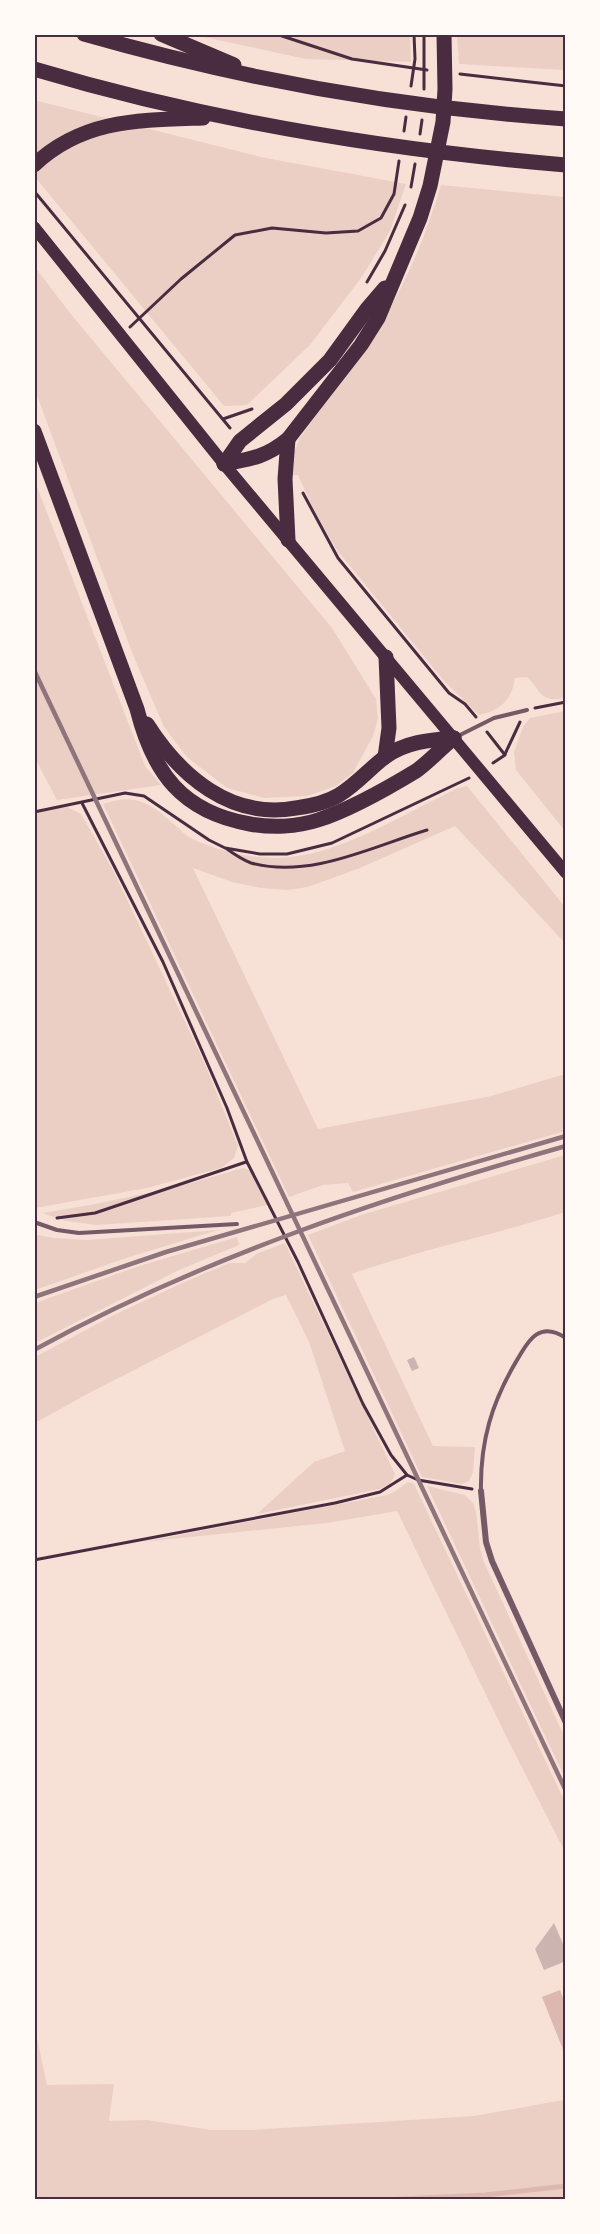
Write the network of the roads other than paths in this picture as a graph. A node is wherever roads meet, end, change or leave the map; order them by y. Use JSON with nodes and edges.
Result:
{"nodes":[{"id":1,"x":84,"y":34,"type":"edge"},
{"id":2,"x":161,"y":34,"type":"edge"},
{"id":3,"x":444,"y":34,"type":"edge"},
{"id":4,"x":34,"y":69,"type":"edge"},
{"id":5,"x":291,"y":84,"type":"junction"},
{"id":6,"x":227,"y":118,"type":"junction"},
{"id":7,"x":566,"y":119,"type":"edge"},
{"id":8,"x":34,"y":165,"type":"edge"},
{"id":9,"x":566,"y":165,"type":"edge"},
{"id":10,"x":34,"y":227,"type":"edge"},
{"id":11,"x":394,"y":278,"type":"junction"},
{"id":12,"x":34,"y":431,"type":"edge"},
{"id":13,"x":288,"y":439,"type":"junction"},
{"id":14,"x":224,"y":464,"type":"junction"},
{"id":15,"x":288,"y":540,"type":"junction"},
{"id":16,"x":386,"y":657,"type":"junction"},
{"id":17,"x":137,"y":709,"type":"junction"},
{"id":18,"x":527,"y":710,"type":"road end"},
{"id":19,"x":454,"y":738,"type":"junction"},
{"id":20,"x":385,"y":757,"type":"junction"},
{"id":21,"x":566,"y":873,"type":"edge"},
{"id":22,"x":34,"y":1222,"type":"edge"},
{"id":23,"x":237,"y":1224,"type":"dead end"},
{"id":24,"x":566,"y":1338,"type":"edge"},
{"id":25,"x":481,"y":1491,"type":"joint"},
{"id":26,"x":566,"y":1723,"type":"edge"}],
"edges":[{"from":1,"to":5,"type":"highway"},
{"from":2,"to":5,"type":"highway"},
{"from":3,"to":11,"type":"highway"},
{"from":4,"to":6,"type":"highway"},
{"from":5,"to":7,"type":"highway"},
{"from":6,"to":8,"type":"highway"},
{"from":6,"to":9,"type":"highway"},
{"from":10,"to":14,"type":"main road"},
{"from":11,"to":13,"type":"highway"},
{"from":11,"to":14,"type":"highway"},
{"from":12,"to":17,"type":"highway"},
{"from":13,"to":14,"type":"highway"},
{"from":13,"to":15,"type":"highway"},
{"from":14,"to":15,"type":"main road"},
{"from":15,"to":16,"type":"main road"},
{"from":16,"to":19,"type":"main road"},
{"from":16,"to":20,"type":"highway"},
{"from":17,"to":19,"type":"highway"},
{"from":17,"to":20,"type":"highway"},
{"from":18,"to":19,"type":"lane"},
{"from":19,"to":20,"type":"highway"},
{"from":19,"to":21,"type":"main road"},
{"from":22,"to":23,"type":"lane"},
{"from":24,"to":25,"type":"lane"},
{"from":25,"to":26,"type":"street"}]}
